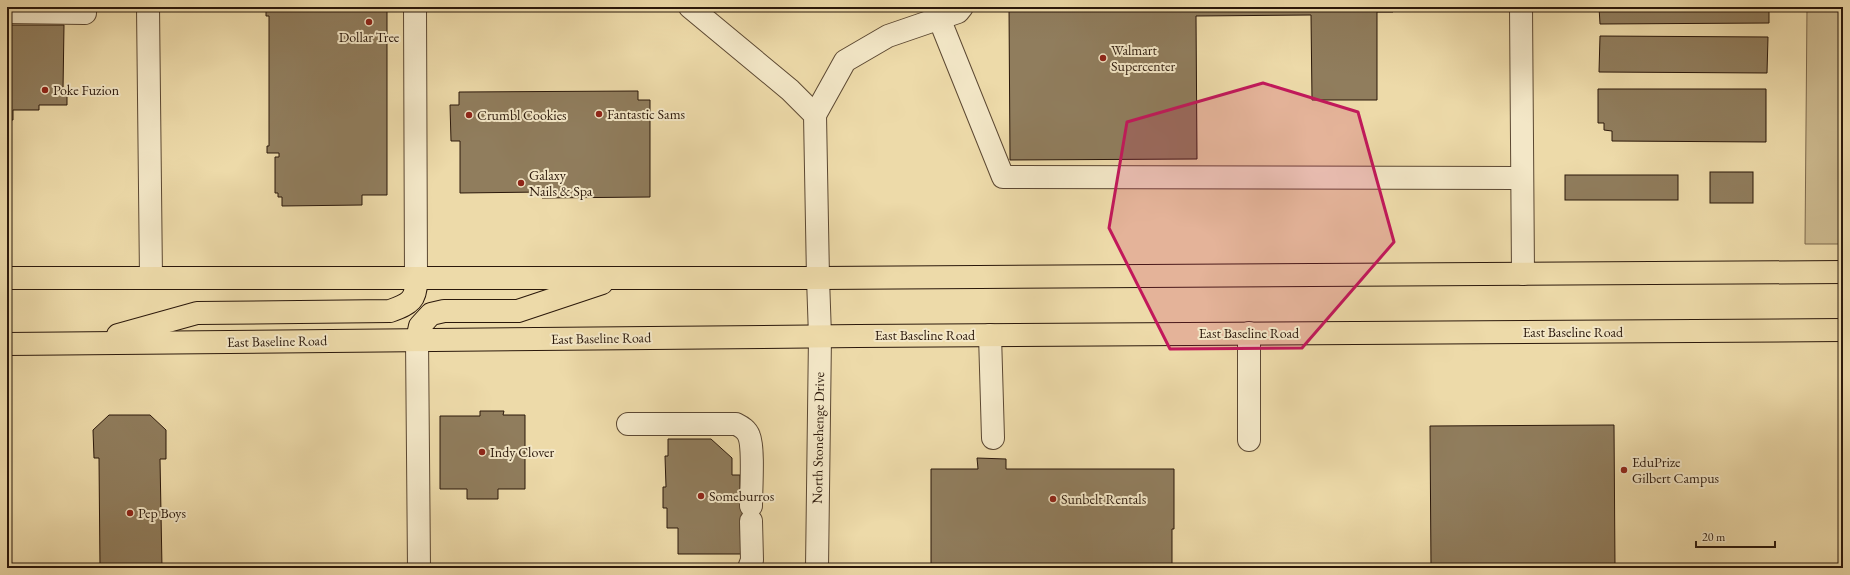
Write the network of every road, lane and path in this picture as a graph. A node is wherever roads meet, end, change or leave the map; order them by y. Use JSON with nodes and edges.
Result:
{"nodes":[{"id":1,"x":148,"y":7,"type":"edge"},
{"id":2,"x":415,"y":7,"type":"edge"},
{"id":3,"x":690,"y":7,"type":"edge"},
{"id":4,"x":962,"y":7,"type":"edge"},
{"id":5,"x":1521,"y":7,"type":"edge"},
{"id":6,"x":7,"y":12,"type":"edge"},
{"id":7,"x":85,"y":13,"type":"dead end"},
{"id":8,"x":938,"y":18,"type":"junction"},
{"id":9,"x":815,"y":114,"type":"junction"},
{"id":10,"x":1522,"y":178,"type":"junction"},
{"id":11,"x":1843,"y":272,"type":"edge"},
{"id":12,"x":1523,"y":274,"type":"junction"},
{"id":13,"x":620,"y":277,"type":"junction"},
{"id":14,"x":7,"y":278,"type":"edge"},
{"id":15,"x":151,"y":278,"type":"junction"},
{"id":16,"x":416,"y":278,"type":"junction"},
{"id":17,"x":818,"y":278,"type":"junction"},
{"id":18,"x":1843,"y":330,"type":"edge"},
{"id":19,"x":1249,"y":333,"type":"junction"},
{"id":20,"x":990,"y":335,"type":"junction"},
{"id":21,"x":820,"y":336,"type":"junction"},
{"id":22,"x":416,"y":340,"type":"junction"},
{"id":23,"x":92,"y":343,"type":"junction"},
{"id":24,"x":7,"y":344,"type":"edge"},
{"id":25,"x":628,"y":424,"type":"dead end"},
{"id":26,"x":993,"y":438,"type":"dead end"},
{"id":27,"x":1249,"y":440,"type":"dead end"},
{"id":28,"x":419,"y":568,"type":"edge"},
{"id":29,"x":749,"y":568,"type":"edge"},
{"id":30,"x":817,"y":568,"type":"edge"}],
"edges":[{"from":1,"to":15,"type":"street"},
{"from":2,"to":16,"type":"street"},
{"from":3,"to":9,"type":"street"},
{"from":4,"to":8,"type":"street"},
{"from":5,"to":10,"type":"street"},
{"from":6,"to":7,"type":"street"},
{"from":8,"to":9,"type":"street"},
{"from":8,"to":10,"type":"street"},
{"from":9,"to":17,"type":"street","name":"North Stonehenge Drive"},
{"from":10,"to":12,"type":"street"},
{"from":11,"to":12,"type":"main road"},
{"from":12,"to":17,"type":"main road"},
{"from":13,"to":16,"type":"main road"},
{"from":13,"to":17,"type":"main road"},
{"from":13,"to":22,"type":"main road"},
{"from":14,"to":15,"type":"main road"},
{"from":15,"to":16,"type":"main road"},
{"from":16,"to":23,"type":"main road"},
{"from":17,"to":21,"type":"street","name":"North Stonehenge Drive"},
{"from":18,"to":19,"type":"main road","name":"East Baseline Road"},
{"from":19,"to":20,"type":"main road","name":"East Baseline Road"},
{"from":19,"to":27,"type":"street"},
{"from":20,"to":21,"type":"main road","name":"East Baseline Road"},
{"from":20,"to":26,"type":"street"},
{"from":21,"to":22,"type":"main road","name":"East Baseline Road"},
{"from":21,"to":30,"type":"street","name":"North Stonehenge Drive"},
{"from":22,"to":23,"type":"main road","name":"East Baseline Road"},
{"from":22,"to":28,"type":"street"},
{"from":23,"to":24,"type":"main road","name":"East Baseline Road"},
{"from":25,"to":29,"type":"street"}]}
